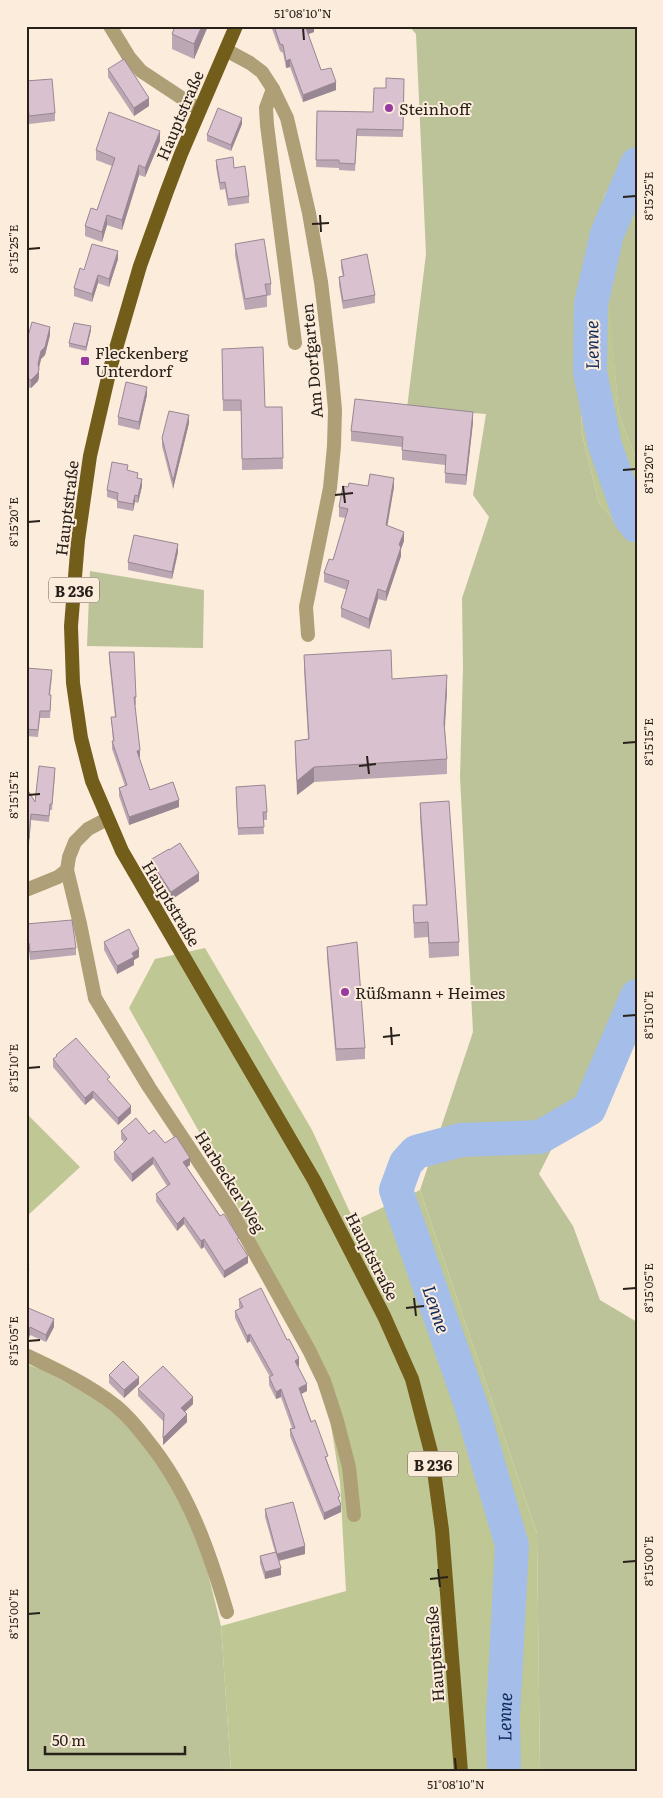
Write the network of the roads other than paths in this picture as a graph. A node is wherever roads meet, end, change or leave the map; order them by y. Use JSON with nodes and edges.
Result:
{"nodes":[{"id":1,"x":110,"y":26,"type":"edge"},
{"id":2,"x":236,"y":26,"type":"edge"},
{"id":3,"x":226,"y":50,"type":"junction"},
{"id":4,"x":273,"y":89,"type":"junction"},
{"id":5,"x":200,"y":110,"type":"junction"},
{"id":6,"x":295,"y":343,"type":"dead end"},
{"id":7,"x":308,"y":635,"type":"dead end"},
{"id":8,"x":107,"y":819,"type":"junction"},
{"id":9,"x":67,"y":870,"type":"junction"},
{"id":10,"x":26,"y":890,"type":"edge"},
{"id":11,"x":26,"y":1355,"type":"edge"},
{"id":12,"x":354,"y":1515,"type":"dead end"},
{"id":13,"x":227,"y":1612,"type":"dead end"},
{"id":14,"x":461,"y":1772,"type":"edge"}],
"edges":[{"from":1,"to":5,"type":"street"},
{"from":2,"to":3,"type":"main road","name":"Hauptstraße","number":"B 236"},
{"from":3,"to":4,"type":"street","name":"Am Dorfgarten"},
{"from":3,"to":5,"type":"main road","name":"Hauptstraße","number":"B 236"},
{"from":4,"to":6,"type":"street","name":"Am Dorfgarten"},
{"from":4,"to":7,"type":"street","name":"Am Dorfgarten"},
{"from":5,"to":8,"type":"main road","name":"Hauptstraße","number":"B 236"},
{"from":8,"to":9,"type":"street"},
{"from":8,"to":14,"type":"main road","name":"Hauptstraße","number":"B 236"},
{"from":9,"to":10,"type":"street"},
{"from":9,"to":12,"type":"street","name":"Harbecker Weg"},
{"from":11,"to":13,"type":"street"}]}
